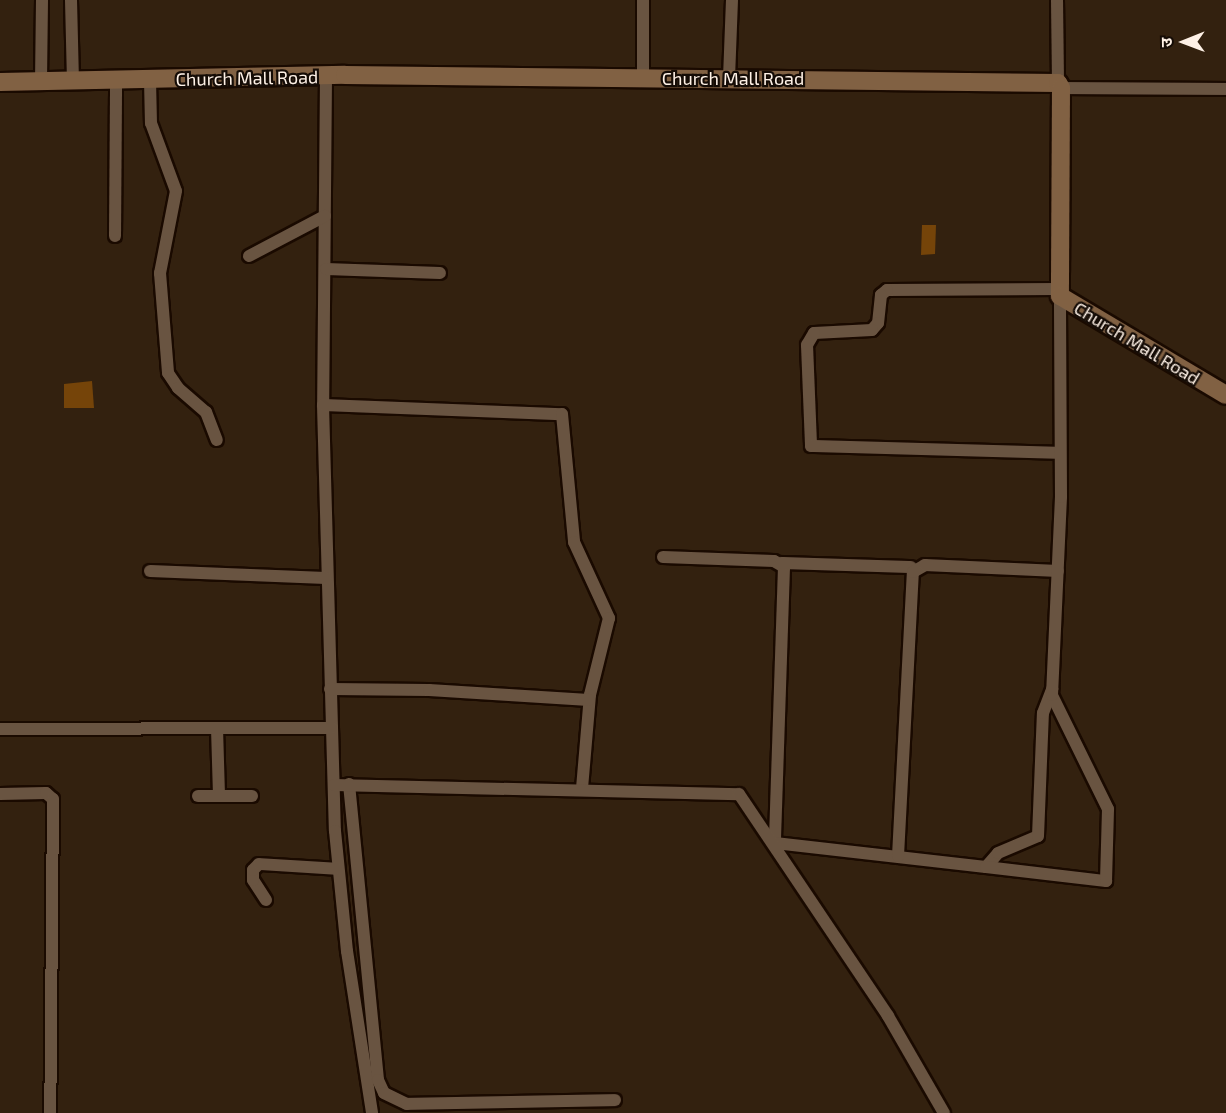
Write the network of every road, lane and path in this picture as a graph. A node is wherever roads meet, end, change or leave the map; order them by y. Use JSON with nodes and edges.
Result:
{"nodes":[{"id":1,"x":42,"y":0,"type":"edge"},
{"id":2,"x":71,"y":0,"type":"edge"},
{"id":3,"x":643,"y":0,"type":"edge"},
{"id":4,"x":732,"y":0,"type":"edge"},
{"id":5,"x":1057,"y":0,"type":"edge"},
{"id":6,"x":326,"y":76,"type":"junction"},
{"id":7,"x":643,"y":78,"type":"junction"},
{"id":8,"x":729,"y":78,"type":"junction"},
{"id":9,"x":116,"y":80,"type":"junction"},
{"id":10,"x":150,"y":80,"type":"junction"},
{"id":11,"x":0,"y":82,"type":"edge"},
{"id":12,"x":41,"y":82,"type":"junction"},
{"id":13,"x":73,"y":82,"type":"junction"},
{"id":14,"x":1059,"y":86,"type":"junction"},
{"id":15,"x":1226,"y":89,"type":"edge"},
{"id":16,"x":325,"y":216,"type":"junction"},
{"id":17,"x":115,"y":236,"type":"dead end"},
{"id":18,"x":249,"y":256,"type":"dead end"},
{"id":19,"x":326,"y":270,"type":"junction"},
{"id":20,"x":440,"y":273,"type":"dead end"},
{"id":21,"x":1059,"y":293,"type":"junction"},
{"id":22,"x":1226,"y":395,"type":"edge"},
{"id":23,"x":323,"y":405,"type":"junction"},
{"id":24,"x":217,"y":440,"type":"dead end"},
{"id":25,"x":1059,"y":453,"type":"junction"},
{"id":26,"x":663,"y":556,"type":"dead end"},
{"id":27,"x":781,"y":563,"type":"junction"},
{"id":28,"x":911,"y":567,"type":"dead end"},
{"id":29,"x":150,"y":571,"type":"dead end"},
{"id":30,"x":1058,"y":571,"type":"junction"},
{"id":31,"x":326,"y":578,"type":"junction"},
{"id":32,"x":330,"y":689,"type":"junction"},
{"id":33,"x":1052,"y":690,"type":"junction"},
{"id":34,"x":589,"y":700,"type":"junction"},
{"id":35,"x":217,"y":728,"type":"junction"},
{"id":36,"x":332,"y":728,"type":"junction"},
{"id":37,"x":0,"y":729,"type":"edge"},
{"id":38,"x":349,"y":784,"type":"junction"},
{"id":39,"x":334,"y":785,"type":"junction"},
{"id":40,"x":582,"y":788,"type":"junction"},
{"id":41,"x":0,"y":794,"type":"edge"},
{"id":42,"x":198,"y":796,"type":"dead end"},
{"id":43,"x":219,"y":796,"type":"junction"},
{"id":44,"x":252,"y":796,"type":"dead end"},
{"id":45,"x":775,"y":843,"type":"junction"},
{"id":46,"x":898,"y":856,"type":"junction"},
{"id":47,"x":986,"y":867,"type":"junction"},
{"id":48,"x":338,"y":869,"type":"junction"},
{"id":49,"x":266,"y":900,"type":"dead end"},
{"id":50,"x":615,"y":1100,"type":"dead end"},
{"id":51,"x":50,"y":1113,"type":"edge"},
{"id":52,"x":372,"y":1113,"type":"edge"},
{"id":53,"x":944,"y":1113,"type":"edge"}],
"edges":[{"from":1,"to":12,"type":"street"},
{"from":2,"to":13,"type":"street"},
{"from":3,"to":7,"type":"street"},
{"from":4,"to":8,"type":"street"},
{"from":5,"to":14,"type":"street"},
{"from":6,"to":7,"type":"street","name":"Church Mall Road"},
{"from":6,"to":10,"type":"street","name":"Church Mall Road"},
{"from":6,"to":16,"type":"street"},
{"from":7,"to":8,"type":"street","name":"Church Mall Road"},
{"from":8,"to":14,"type":"street","name":"Church Mall Road"},
{"from":9,"to":10,"type":"street","name":"Church Mall Road"},
{"from":9,"to":13,"type":"street","name":"Church Mall Road"},
{"from":9,"to":17,"type":"street"},
{"from":10,"to":24,"type":"street"},
{"from":11,"to":12,"type":"street","name":"Church Mall Road"},
{"from":12,"to":13,"type":"street","name":"Church Mall Road"},
{"from":14,"to":15,"type":"street"},
{"from":14,"to":21,"type":"street","name":"Church Mall Road"},
{"from":16,"to":18,"type":"street"},
{"from":16,"to":19,"type":"street"},
{"from":19,"to":20,"type":"street"},
{"from":19,"to":23,"type":"street"},
{"from":21,"to":22,"type":"street","name":"Church Mall Road"},
{"from":21,"to":25,"type":"street"},
{"from":21,"to":25,"type":"street"},
{"from":23,"to":31,"type":"street"},
{"from":23,"to":34,"type":"street"},
{"from":25,"to":30,"type":"street"},
{"from":26,"to":27,"type":"street"},
{"from":27,"to":28,"type":"street"},
{"from":27,"to":45,"type":"street"},
{"from":29,"to":31,"type":"street"},
{"from":30,"to":33,"type":"street"},
{"from":30,"to":46,"type":"street"},
{"from":31,"to":32,"type":"street"},
{"from":32,"to":34,"type":"street"},
{"from":32,"to":36,"type":"street"},
{"from":33,"to":47,"type":"street"},
{"from":33,"to":47,"type":"street"},
{"from":34,"to":40,"type":"street"},
{"from":35,"to":36,"type":"street"},
{"from":35,"to":37,"type":"street"},
{"from":35,"to":43,"type":"street"},
{"from":36,"to":39,"type":"street"},
{"from":38,"to":39,"type":"street"},
{"from":38,"to":40,"type":"street"},
{"from":38,"to":50,"type":"street"},
{"from":39,"to":48,"type":"street"},
{"from":40,"to":45,"type":"street"},
{"from":41,"to":51,"type":"street"},
{"from":42,"to":43,"type":"street"},
{"from":43,"to":44,"type":"street"},
{"from":45,"to":46,"type":"street"},
{"from":45,"to":53,"type":"street"},
{"from":46,"to":47,"type":"street"},
{"from":48,"to":49,"type":"street"},
{"from":48,"to":52,"type":"street"}]}
